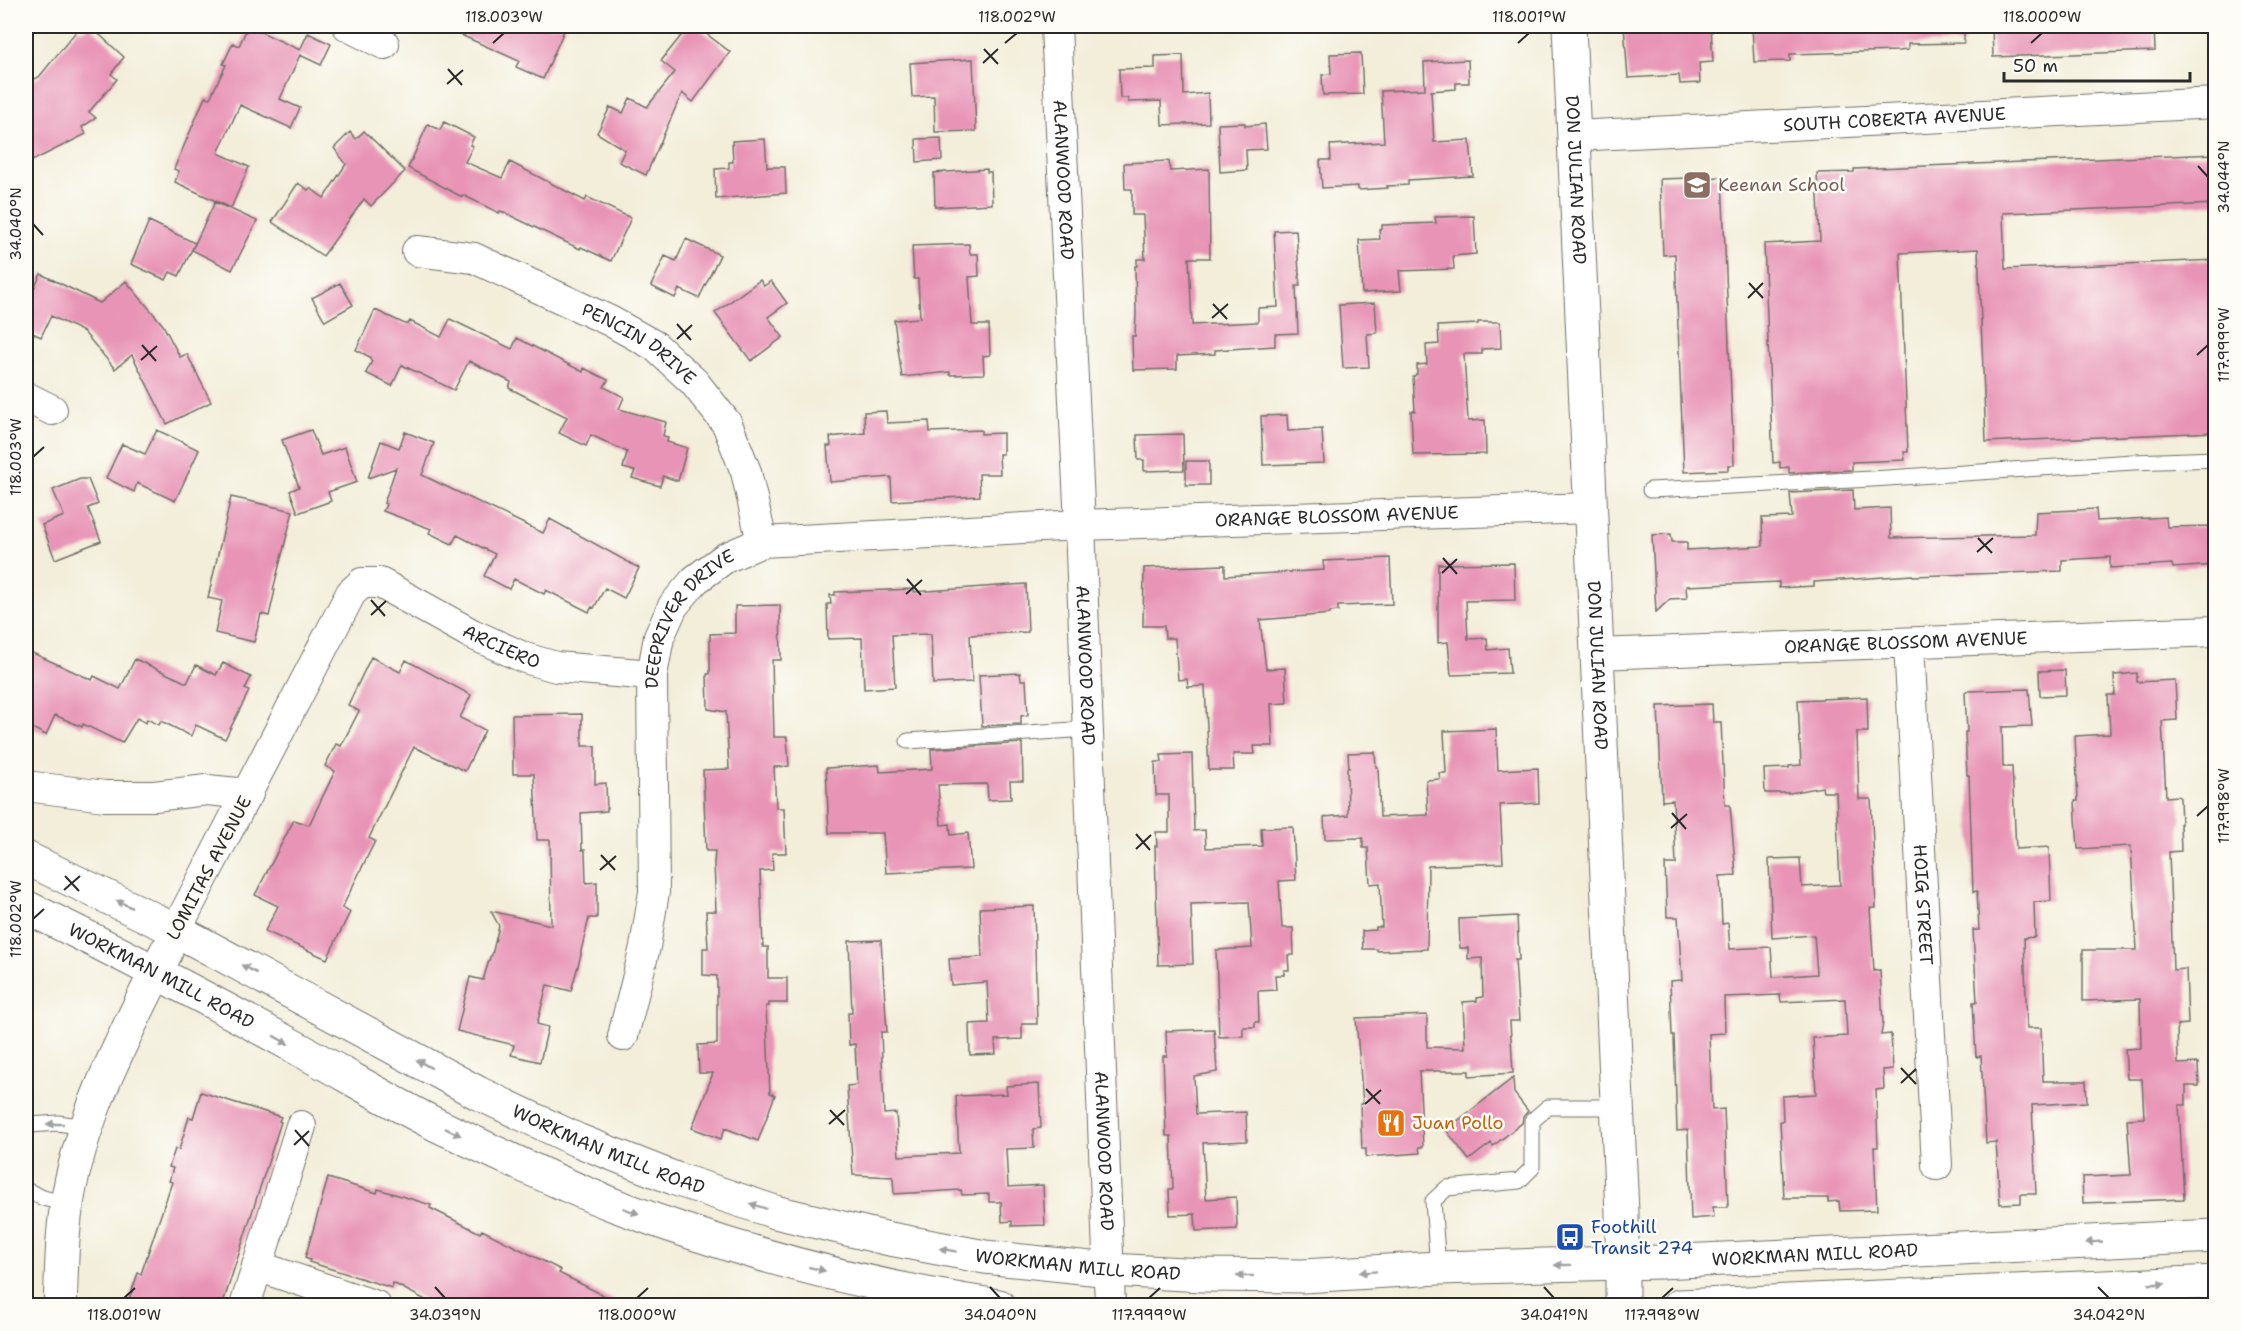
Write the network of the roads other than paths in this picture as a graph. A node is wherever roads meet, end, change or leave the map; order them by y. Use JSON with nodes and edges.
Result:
{"nodes":[{"id":1,"x":348,"y":26,"type":"edge"},
{"id":2,"x":1056,"y":26,"type":"edge"},
{"id":3,"x":1569,"y":26,"type":"edge"},
{"id":4,"x":384,"y":44,"type":"dead end"},
{"id":5,"x":2216,"y":103,"type":"edge"},
{"id":6,"x":1574,"y":136,"type":"junction"},
{"id":7,"x":417,"y":252,"type":"dead end"},
{"id":8,"x":26,"y":398,"type":"edge"},
{"id":9,"x":52,"y":410,"type":"dead end"},
{"id":10,"x":2216,"y":459,"type":"edge"},
{"id":11,"x":1650,"y":490,"type":"dead end"},
{"id":12,"x":1591,"y":508,"type":"junction"},
{"id":13,"x":1080,"y":525,"type":"junction"},
{"id":14,"x":762,"y":542,"type":"junction"},
{"id":15,"x":363,"y":583,"type":"joint"},
{"id":16,"x":2216,"y":631,"type":"edge"},
{"id":17,"x":1909,"y":644,"type":"junction"},
{"id":18,"x":1596,"y":654,"type":"junction"},
{"id":19,"x":652,"y":675,"type":"junction"},
{"id":20,"x":1088,"y":729,"type":"junction"},
{"id":21,"x":908,"y":741,"type":"dead end"},
{"id":22,"x":26,"y":786,"type":"edge"},
{"id":23,"x":248,"y":794,"type":"junction"},
{"id":24,"x":26,"y":858,"type":"edge"},
{"id":25,"x":26,"y":907,"type":"edge"},
{"id":26,"x":176,"y":930,"type":"junction"},
{"id":27,"x":156,"y":972,"type":"junction"},
{"id":28,"x":623,"y":1036,"type":"dead end"},
{"id":29,"x":1616,"y":1107,"type":"junction"},
{"id":30,"x":301,"y":1126,"type":"dead end"},
{"id":31,"x":86,"y":1127,"type":"junction"},
{"id":32,"x":26,"y":1131,"type":"edge"},
{"id":33,"x":1937,"y":1165,"type":"dead end"},
{"id":34,"x":26,"y":1190,"type":"edge"},
{"id":35,"x":67,"y":1204,"type":"junction"},
{"id":36,"x":2216,"y":1236,"type":"edge"},
{"id":37,"x":1622,"y":1263,"type":"junction"},
{"id":38,"x":256,"y":1266,"type":"junction"},
{"id":39,"x":1438,"y":1268,"type":"junction"},
{"id":40,"x":1110,"y":1270,"type":"junction"},
{"id":41,"x":2216,"y":1282,"type":"edge"},
{"id":42,"x":879,"y":1295,"type":"edge"},
{"id":43,"x":2114,"y":1296,"type":"edge"},
{"id":44,"x":1938,"y":1300,"type":"edge"},
{"id":45,"x":1798,"y":1303,"type":"edge"},
{"id":46,"x":60,"y":1305,"type":"edge"},
{"id":47,"x":245,"y":1305,"type":"edge"},
{"id":48,"x":376,"y":1305,"type":"edge"},
{"id":49,"x":999,"y":1305,"type":"edge"},
{"id":50,"x":1110,"y":1305,"type":"edge"},
{"id":51,"x":1622,"y":1305,"type":"edge"},
{"id":52,"x":1679,"y":1305,"type":"edge"},
{"id":53,"x":1715,"y":1305,"type":"edge"}],
"edges":[{"from":1,"to":4,"type":"street"},
{"from":2,"to":13,"type":"street","name":"ALANWOOD ROAD"},
{"from":3,"to":6,"type":"main road","name":"DON JULIAN ROAD"},
{"from":5,"to":6,"type":"street","name":"SOUTH COBERTA AVENUE"},
{"from":6,"to":12,"type":"main road","name":"DON JULIAN ROAD"},
{"from":7,"to":14,"type":"street","name":"PENCIN DRIVE"},
{"from":8,"to":9,"type":"street"},
{"from":10,"to":11,"type":"lane"},
{"from":12,"to":13,"type":"street","name":"ORANGE BLOSSOM AVENUE"},
{"from":12,"to":18,"type":"main road","name":"DON JULIAN ROAD"},
{"from":13,"to":14,"type":"street","name":"DEEPRIVER DRIVE"},
{"from":13,"to":20,"type":"street","name":"ALANWOOD ROAD"},
{"from":14,"to":19,"type":"street","name":"DEEPRIVER DRIVE"},
{"from":15,"to":19,"type":"street","name":"ARCIERO"},
{"from":15,"to":23,"type":"street","name":"LOMITAS AVENUE"},
{"from":16,"to":17,"type":"street","name":"ORANGE BLOSSOM AVENUE"},
{"from":17,"to":18,"type":"street","name":"ORANGE BLOSSOM AVENUE"},
{"from":17,"to":33,"type":"street","name":"HOIG STREET"},
{"from":18,"to":29,"type":"main road","name":"DON JULIAN ROAD"},
{"from":19,"to":28,"type":"street","name":"DEEPRIVER DRIVE"},
{"from":20,"to":21,"type":"lane"},
{"from":20,"to":40,"type":"street","name":"ALANWOOD ROAD"},
{"from":22,"to":23,"type":"street"},
{"from":23,"to":26,"type":"street","name":"LOMITAS AVENUE"},
{"from":26,"to":24,"type":"main road","name":"WORKMAN MILL ROAD","one_way":true},
{"from":25,"to":27,"type":"main road","name":"WORKMAN MILL ROAD"},
{"from":26,"to":27,"type":"main road","name":"LOMITAS AVENUE"},
{"from":40,"to":26,"type":"main road","name":"WORKMAN MILL ROAD","one_way":true},
{"from":27,"to":31,"type":"main road","name":"LOMITAS AVENUE"},
{"from":27,"to":42,"type":"main road","name":"WORKMAN MILL ROAD","one_way":true},
{"from":29,"to":37,"type":"main road","name":"DON JULIAN ROAD"},
{"from":29,"to":39,"type":"lane"},
{"from":30,"to":38,"type":"street"},
{"from":31,"to":32,"type":"lane","one_way":true},
{"from":31,"to":35,"type":"main road","name":"LOMITAS AVENUE"},
{"from":34,"to":35,"type":"lane"},
{"from":35,"to":46,"type":"main road","name":"LOMITAS AVENUE"},
{"from":36,"to":37,"type":"main road","name":"WORKMAN MILL ROAD","one_way":true},
{"from":37,"to":39,"type":"main road","name":"WORKMAN MILL ROAD","one_way":true},
{"from":37,"to":51,"type":"main road","name":"DON JULIAN ROAD"},
{"from":38,"to":47,"type":"street"},
{"from":38,"to":48,"type":"street"},
{"from":39,"to":40,"type":"main road","name":"WORKMAN MILL ROAD","one_way":true},
{"from":40,"to":50,"type":"street","name":"ALANWOOD ROAD"},
{"from":43,"to":41,"type":"main road","one_way":true},
{"from":42,"to":49,"type":"main road","name":"WORKMAN MILL ROAD"},
{"from":43,"to":44,"type":"main road"},
{"from":44,"to":45,"type":"main road"},
{"from":45,"to":53,"type":"main road"},
{"from":52,"to":53,"type":"main road"}]}
